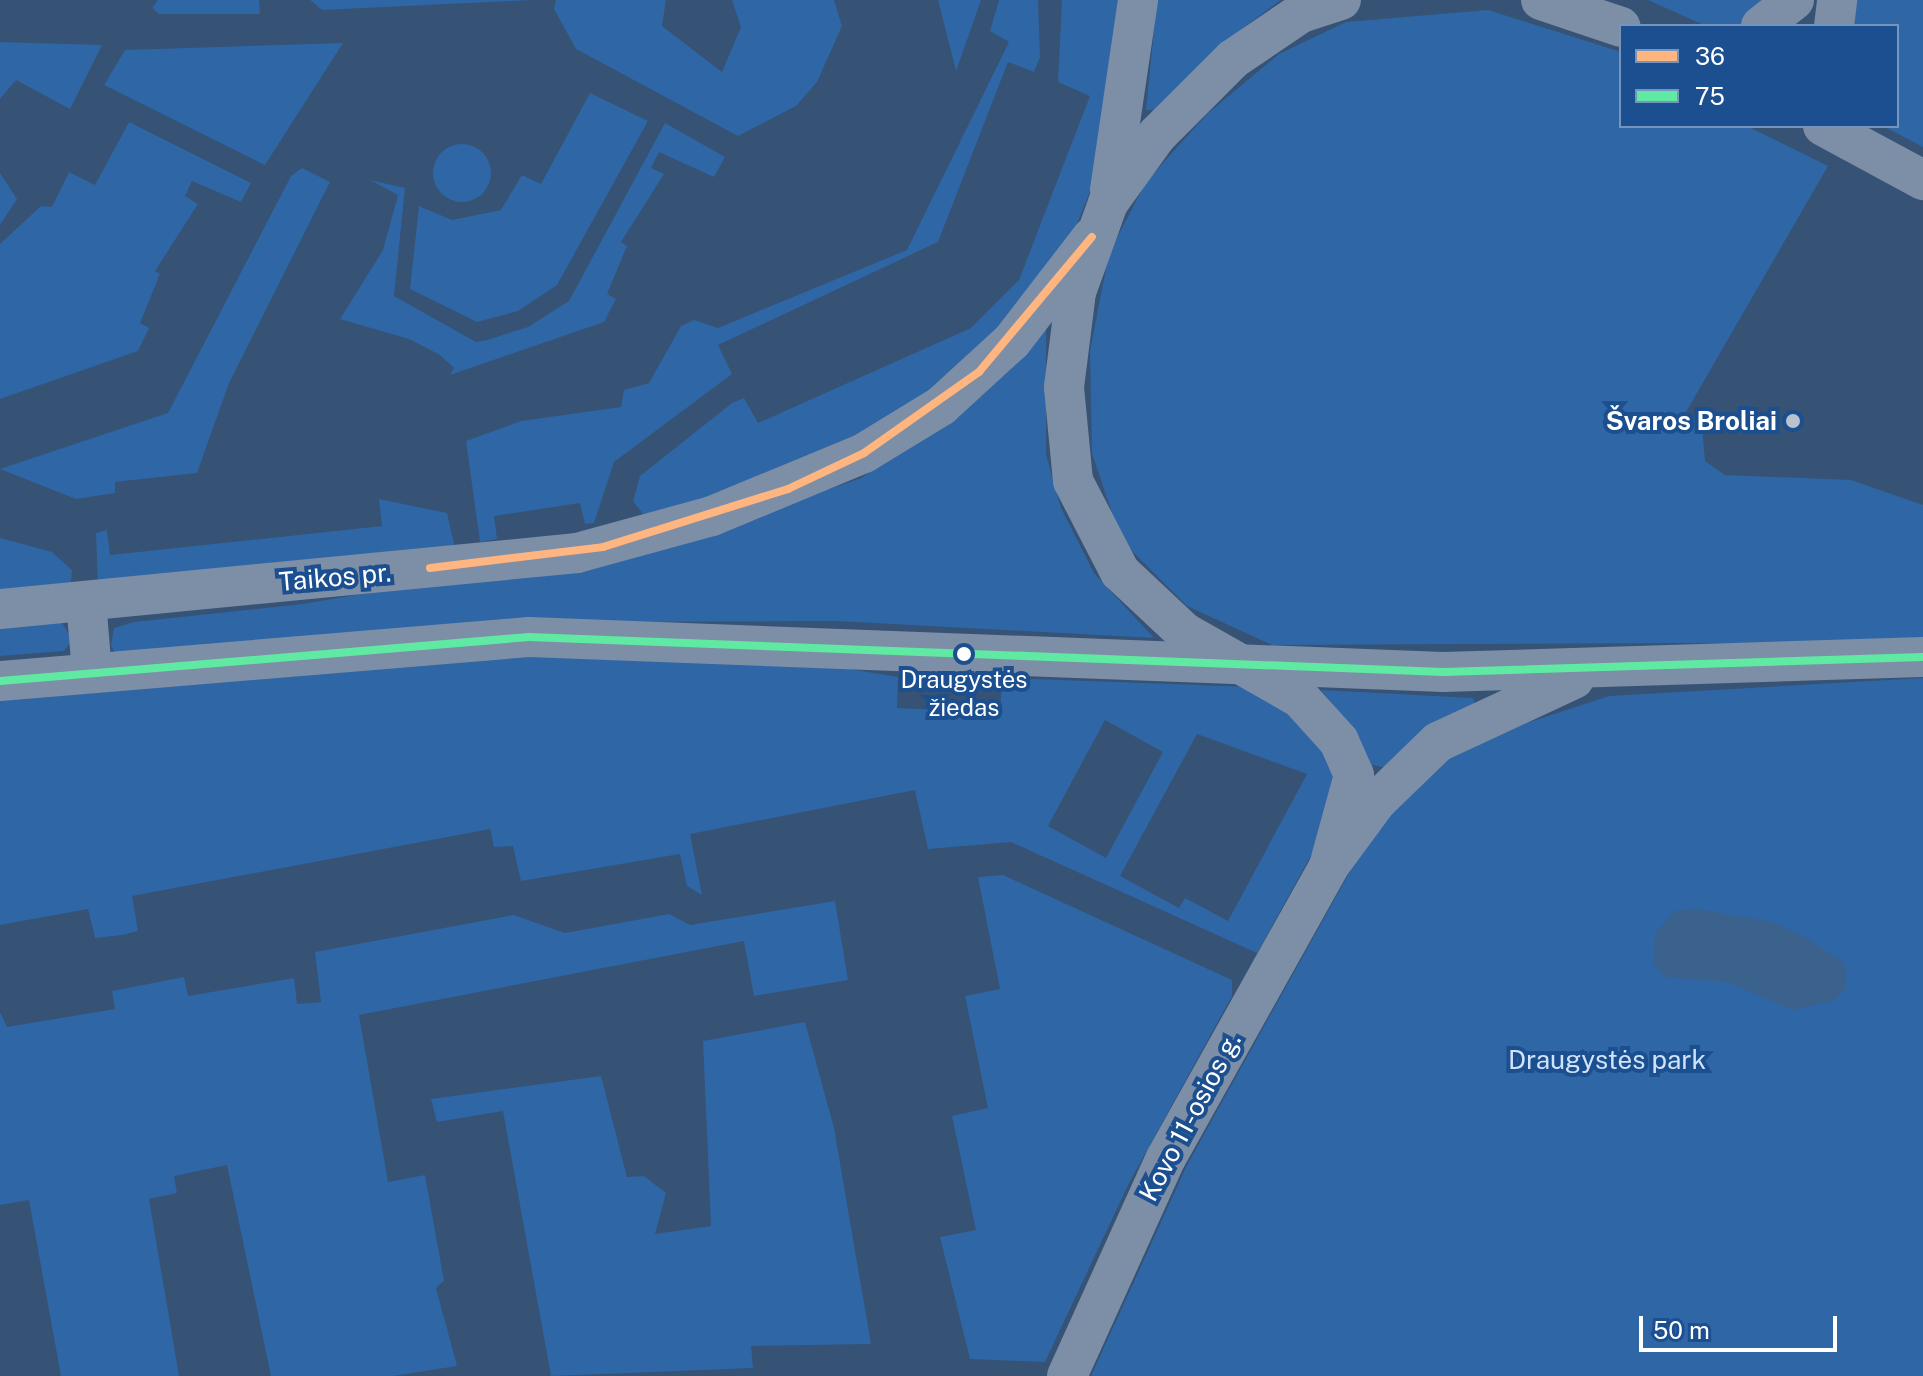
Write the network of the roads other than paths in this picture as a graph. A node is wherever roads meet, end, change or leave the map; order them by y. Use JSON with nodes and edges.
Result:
{"nodes":[{"id":1,"x":1138,"y":0,"type":"edge"},
{"id":2,"x":1341,"y":0,"type":"edge"},
{"id":3,"x":1541,"y":0,"type":"edge"},
{"id":4,"x":1837,"y":0,"type":"edge"},
{"id":5,"x":1596,"y":15,"type":"edge"},
{"id":6,"x":1834,"y":24,"type":"edge"},
{"id":7,"x":1827,"y":128,"type":"edge"},
{"id":8,"x":1861,"y":128,"type":"edge"},
{"id":9,"x":1910,"y":173,"type":"edge"},
{"id":10,"x":1100,"y":220,"type":"junction"},
{"id":11,"x":86,"y":601,"type":"junction"},
{"id":12,"x":0,"y":609,"type":"edge"},
{"id":13,"x":1923,"y":657,"type":"edge"},
{"id":14,"x":1245,"y":664,"type":"junction"},
{"id":15,"x":1589,"y":672,"type":"junction"},
{"id":16,"x":92,"y":673,"type":"junction"},
{"id":17,"x":0,"y":681,"type":"edge"},
{"id":18,"x":1329,"y":866,"type":"junction"},
{"id":19,"x":1067,"y":1376,"type":"edge"}],
"edges":[{"from":1,"to":10,"type":"main road"},
{"from":2,"to":10,"type":"main road"},
{"from":3,"to":5,"type":"main road"},
{"from":4,"to":6,"type":"main road"},
{"from":7,"to":9,"type":"main road"},
{"from":8,"to":9,"type":"main road"},
{"from":10,"to":11,"type":"main road","name":"Taikos pr."},
{"from":10,"to":14,"type":"main road"},
{"from":11,"to":12,"type":"main road","name":"Taikos pr."},
{"from":11,"to":16,"type":"main road"},
{"from":13,"to":15,"type":"main road"},
{"from":14,"to":15,"type":"main road"},
{"from":14,"to":16,"type":"main road"},
{"from":14,"to":18,"type":"main road","name":"Kovo 11-osios g."},
{"from":15,"to":18,"type":"main road","name":"Kovo 11-osios g."},
{"from":16,"to":17,"type":"main road"},
{"from":18,"to":19,"type":"main road","name":"Kovo 11-osios g."}]}
